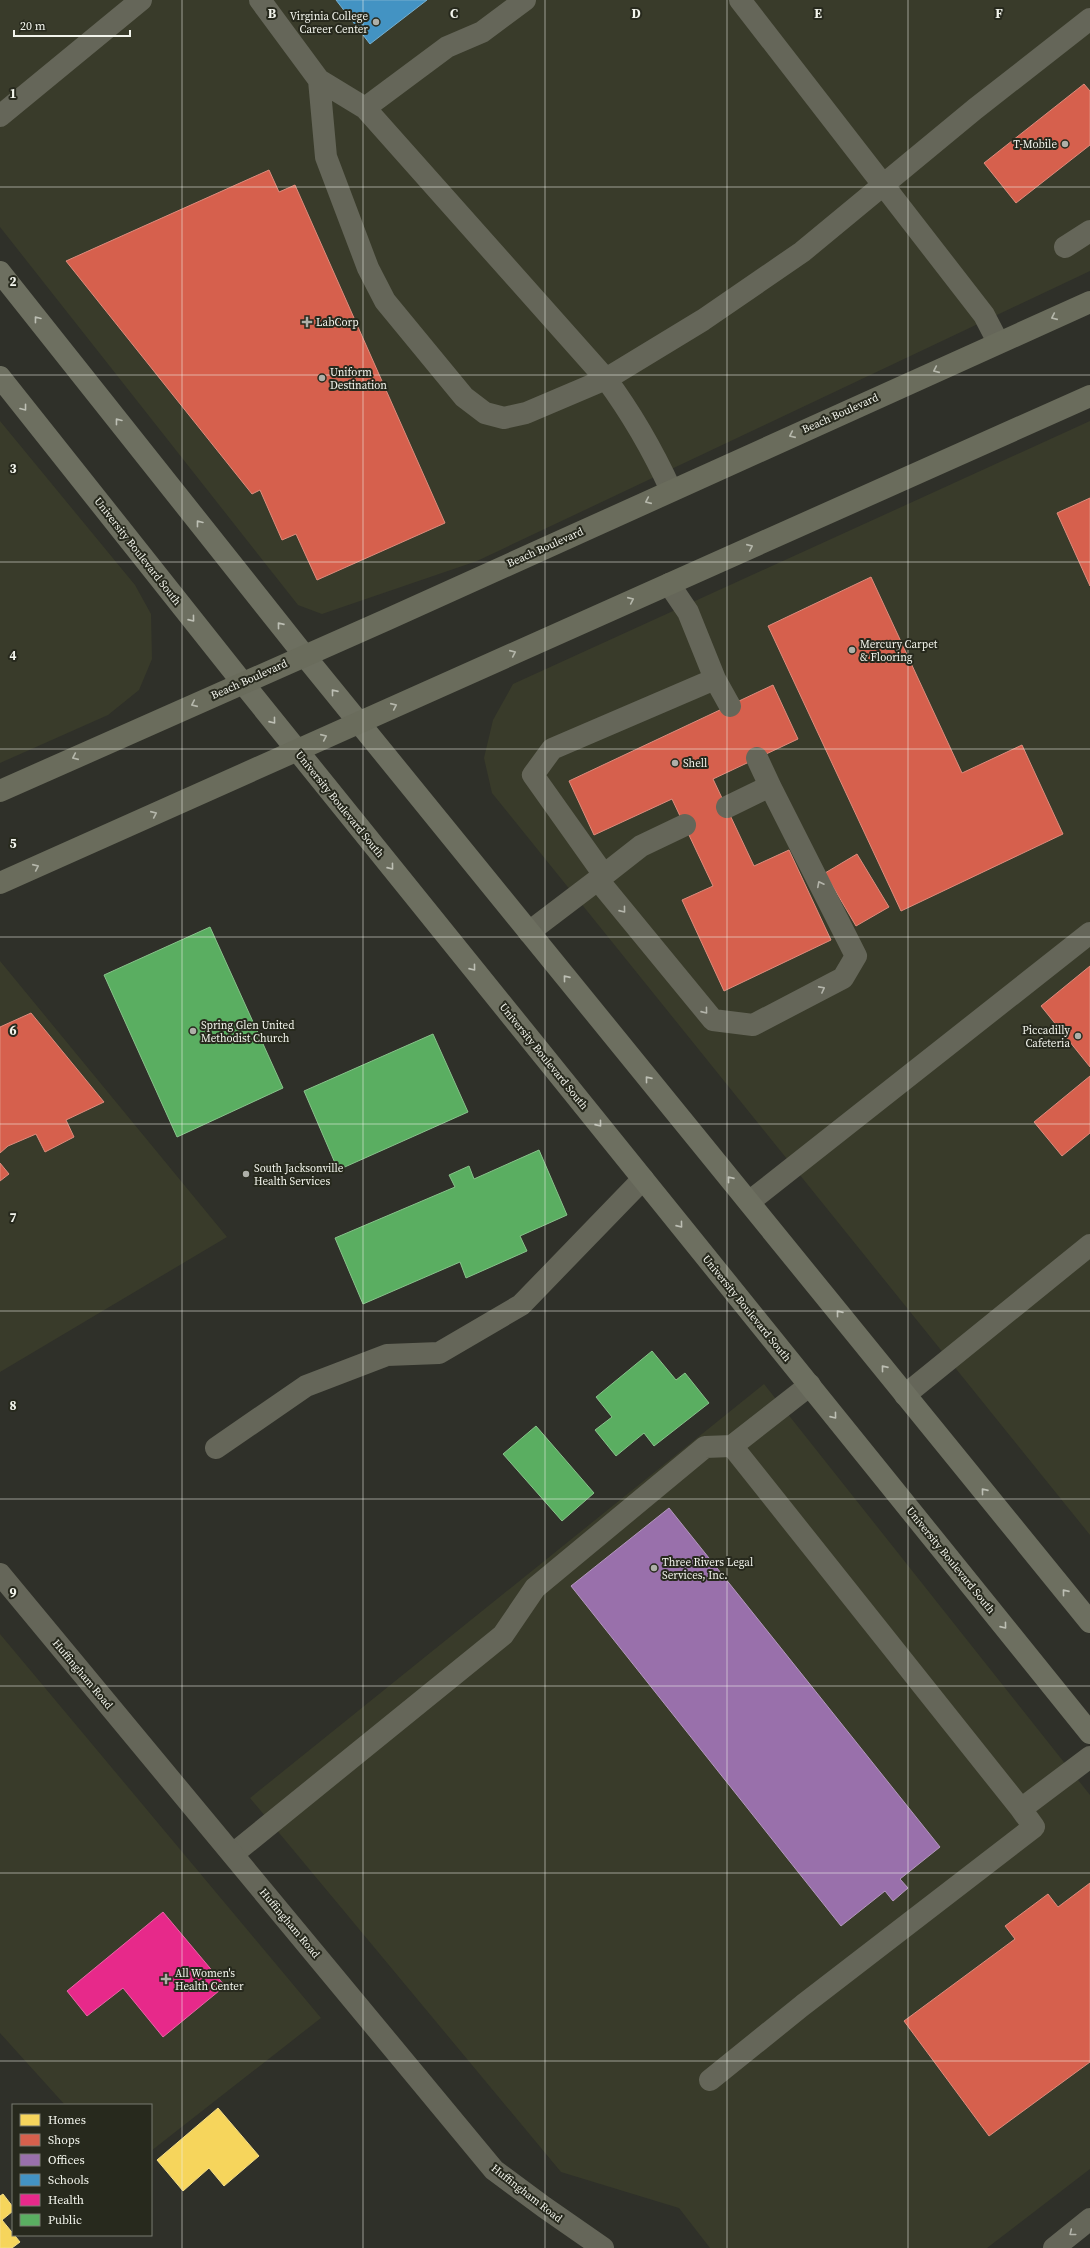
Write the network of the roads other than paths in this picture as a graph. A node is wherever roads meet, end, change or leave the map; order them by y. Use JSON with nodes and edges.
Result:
{"nodes":[{"id":1,"x":142,"y":0,"type":"edge"},
{"id":2,"x":260,"y":0,"type":"edge"},
{"id":3,"x":525,"y":0,"type":"edge"},
{"id":4,"x":740,"y":0,"type":"edge"},
{"id":5,"x":1090,"y":19,"type":"edge"},
{"id":6,"x":319,"y":80,"type":"junction"},
{"id":7,"x":365,"y":108,"type":"junction"},
{"id":8,"x":0,"y":116,"type":"edge"},
{"id":9,"x":883,"y":184,"type":"junction"},
{"id":10,"x":1090,"y":230,"type":"edge"},
{"id":11,"x":1065,"y":247,"type":"dead end"},
{"id":12,"x":0,"y":272,"type":"edge"},
{"id":13,"x":1090,"y":302,"type":"edge"},
{"id":14,"x":998,"y":342,"type":"junction"},
{"id":15,"x":0,"y":377,"type":"edge"},
{"id":16,"x":606,"y":379,"type":"junction"},
{"id":17,"x":1090,"y":396,"type":"edge"},
{"id":18,"x":671,"y":490,"type":"junction"},
{"id":19,"x":669,"y":584,"type":"junction"},
{"id":20,"x":304,"y":655,"type":"junction"},
{"id":21,"x":715,"y":679,"type":"junction"},
{"id":22,"x":242,"y":682,"type":"junction"},
{"id":23,"x":730,"y":706,"type":"dead end"},
{"id":24,"x":358,"y":722,"type":"junction"},
{"id":25,"x":297,"y":750,"type":"junction"},
{"id":26,"x":757,"y":758,"type":"dead end"},
{"id":27,"x":770,"y":786,"type":"junction"},
{"id":28,"x":0,"y":791,"type":"edge"},
{"id":29,"x":726,"y":807,"type":"dead end"},
{"id":30,"x":685,"y":825,"type":"dead end"},
{"id":31,"x":601,"y":878,"type":"junction"},
{"id":32,"x":0,"y":883,"type":"edge"},
{"id":33,"x":529,"y":932,"type":"junction"},
{"id":34,"x":1090,"y":933,"type":"edge"},
{"id":35,"x":643,"y":1179,"type":"junction"},
{"id":36,"x":749,"y":1202,"type":"junction"},
{"id":37,"x":1090,"y":1245,"type":"edge"},
{"id":38,"x":810,"y":1385,"type":"junction"},
{"id":39,"x":905,"y":1395,"type":"junction"},
{"id":40,"x":732,"y":1446,"type":"junction"},
{"id":41,"x":216,"y":1448,"type":"dead end"},
{"id":42,"x":0,"y":1574,"type":"edge"},
{"id":43,"x":1090,"y":1622,"type":"edge"},
{"id":44,"x":1090,"y":1733,"type":"edge"},
{"id":45,"x":1090,"y":1757,"type":"edge"},
{"id":46,"x":1021,"y":1809,"type":"junction"},
{"id":47,"x":233,"y":1854,"type":"junction"},
{"id":48,"x":710,"y":2080,"type":"dead end"},
{"id":49,"x":1090,"y":2219,"type":"edge"},
{"id":50,"x":603,"y":2248,"type":"edge"},
{"id":51,"x":1054,"y":2248,"type":"edge"}],
"edges":[{"from":1,"to":8,"type":"street"},
{"from":2,"to":6,"type":"street"},
{"from":3,"to":7,"type":"street"},
{"from":4,"to":9,"type":"street"},
{"from":5,"to":9,"type":"street"},
{"from":6,"to":7,"type":"street"},
{"from":6,"to":16,"type":"street"},
{"from":7,"to":16,"type":"street"},
{"from":9,"to":14,"type":"street"},
{"from":9,"to":16,"type":"street"},
{"from":10,"to":11,"type":"street"},
{"from":20,"to":12,"type":"main road","one_way":true},
{"from":13,"to":14,"type":"highway","name":"Beach Boulevard","one_way":true},
{"from":14,"to":18,"type":"highway","name":"Beach Boulevard","one_way":true},
{"from":15,"to":22,"type":"main road","name":"University Boulevard South","one_way":true},
{"from":16,"to":18,"type":"street"},
{"from":19,"to":17,"type":"highway","one_way":true},
{"from":18,"to":20,"type":"highway","name":"Beach Boulevard","one_way":true},
{"from":19,"to":21,"type":"street"},
{"from":24,"to":19,"type":"highway","one_way":true},
{"from":20,"to":22,"type":"highway","name":"Beach Boulevard"},
{"from":24,"to":20,"type":"main road","one_way":true},
{"from":21,"to":23,"type":"street"},
{"from":21,"to":31,"type":"street"},
{"from":22,"to":25,"type":"main road","name":"University Boulevard South","one_way":true},
{"from":22,"to":28,"type":"highway","name":"Beach Boulevard","one_way":true},
{"from":25,"to":24,"type":"highway","one_way":true},
{"from":24,"to":33,"type":"main road"},
{"from":32,"to":25,"type":"highway","one_way":true},
{"from":25,"to":35,"type":"main road","name":"University Boulevard South","one_way":true},
{"from":26,"to":27,"type":"street"},
{"from":27,"to":29,"type":"street"},
{"from":31,"to":27,"type":"street","one_way":true},
{"from":30,"to":31,"type":"street"},
{"from":31,"to":33,"type":"street"},
{"from":36,"to":33,"type":"main road","one_way":true},
{"from":34,"to":36,"type":"street"},
{"from":35,"to":38,"type":"main road","name":"University Boulevard South","one_way":true},
{"from":35,"to":41,"type":"street"},
{"from":39,"to":36,"type":"main road","one_way":true},
{"from":37,"to":39,"type":"street"},
{"from":38,"to":40,"type":"street"},
{"from":38,"to":44,"type":"main road","name":"University Boulevard South","one_way":true},
{"from":43,"to":39,"type":"main road","one_way":true},
{"from":40,"to":46,"type":"street"},
{"from":40,"to":47,"type":"street"},
{"from":42,"to":47,"type":"street","name":"Huffingham Road"},
{"from":45,"to":46,"type":"street"},
{"from":46,"to":48,"type":"street"},
{"from":47,"to":50,"type":"street","name":"Huffingham Road"},
{"from":49,"to":51,"type":"street","one_way":true}]}
